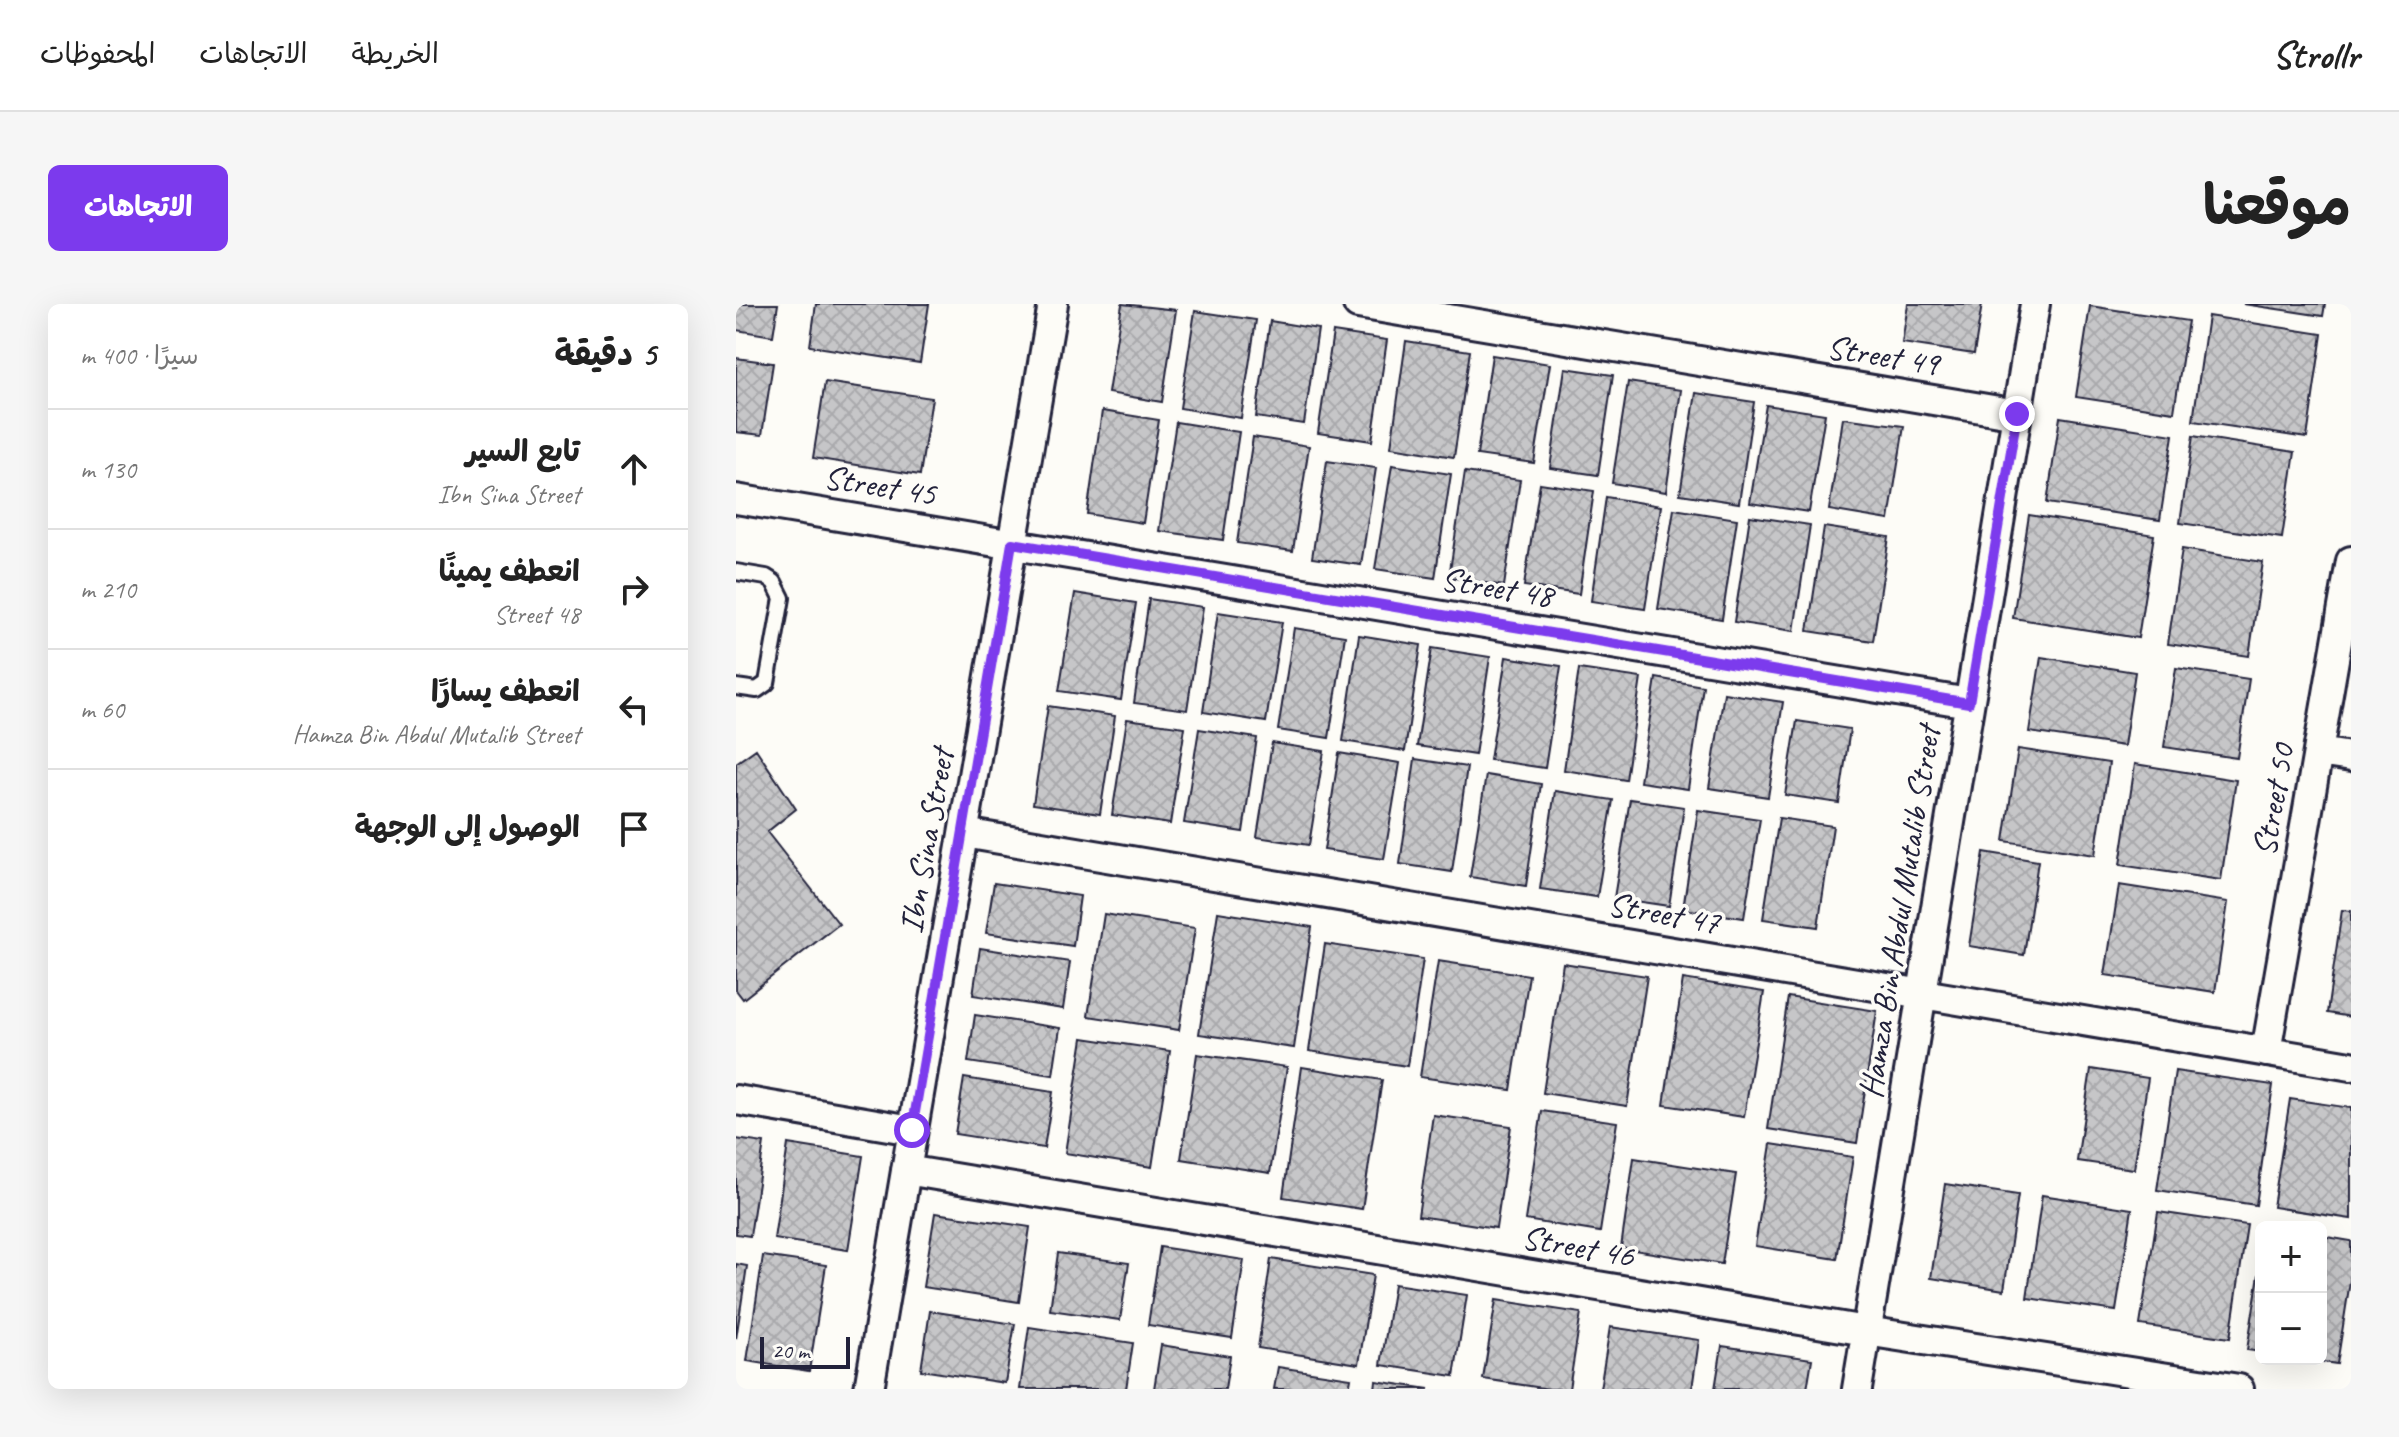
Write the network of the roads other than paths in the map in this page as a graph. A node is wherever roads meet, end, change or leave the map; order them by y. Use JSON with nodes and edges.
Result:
{"nodes":[{"id":1,"x":1053,"y":304,"type":"edge"},
{"id":2,"x":1358,"y":304,"type":"edge"},
{"id":3,"x":2035,"y":304,"type":"edge"},
{"id":4,"x":2017,"y":414,"type":"junction"},
{"id":5,"x":736,"y":499,"type":"edge"},
{"id":6,"x":1012,"y":543,"type":"junction"},
{"id":7,"x":2351,"y":561,"type":"edge"},
{"id":8,"x":736,"y":572,"type":"edge"},
{"id":9,"x":736,"y":687,"type":"edge"},
{"id":10,"x":1969,"y":703,"type":"junction"},
{"id":11,"x":2318,"y":752,"type":"junction"},
{"id":12,"x":2351,"y":757,"type":"edge"},
{"id":13,"x":964,"y":833,"type":"junction"},
{"id":14,"x":1922,"y":993,"type":"junction"},
{"id":15,"x":2266,"y":1052,"type":"junction"},
{"id":16,"x":2351,"y":1066,"type":"edge"},
{"id":17,"x":736,"y":1100,"type":"edge"},
{"id":18,"x":912,"y":1130,"type":"junction"},
{"id":19,"x":906,"y":1170,"type":"junction"},
{"id":20,"x":1866,"y":1331,"type":"junction"},
{"id":21,"x":869,"y":1389,"type":"edge"},
{"id":22,"x":1857,"y":1389,"type":"edge"},
{"id":23,"x":2239,"y":1389,"type":"edge"}],
"edges":[{"from":1,"to":6,"type":"street","name":"Ibn Sina Street"},
{"from":2,"to":4,"type":"street","name":"Street 49"},
{"from":3,"to":4,"type":"street","name":"Hamza Bin Abdul Mutalib Street"},
{"from":4,"to":10,"type":"street","name":"Hamza Bin Abdul Mutalib Street"},
{"from":5,"to":6,"type":"street","name":"Street 45"},
{"from":6,"to":10,"type":"street","name":"Street 48"},
{"from":6,"to":13,"type":"street","name":"Ibn Sina Street"},
{"from":7,"to":11,"type":"street","name":"Street 50"},
{"from":8,"to":9,"type":"lane"},
{"from":10,"to":14,"type":"street","name":"Hamza Bin Abdul Mutalib Street"},
{"from":11,"to":12,"type":"street"},
{"from":11,"to":15,"type":"street","name":"Street 50"},
{"from":13,"to":14,"type":"street","name":"Street 47"},
{"from":13,"to":18,"type":"street","name":"Ibn Sina Street"},
{"from":14,"to":15,"type":"street","name":"Street 47"},
{"from":14,"to":20,"type":"street","name":"Hamza Bin Abdul Mutalib Street"},
{"from":15,"to":16,"type":"street","name":"Street 47"},
{"from":17,"to":18,"type":"street"},
{"from":18,"to":19,"type":"street","name":"Ibn Sina Street"},
{"from":19,"to":20,"type":"street","name":"Street 46"},
{"from":19,"to":21,"type":"street","name":"Ibn Sina Street"},
{"from":20,"to":22,"type":"street","name":"Hamza Bin Abdul Mutalib Street"},
{"from":20,"to":23,"type":"street","name":"Street 46"}]}
